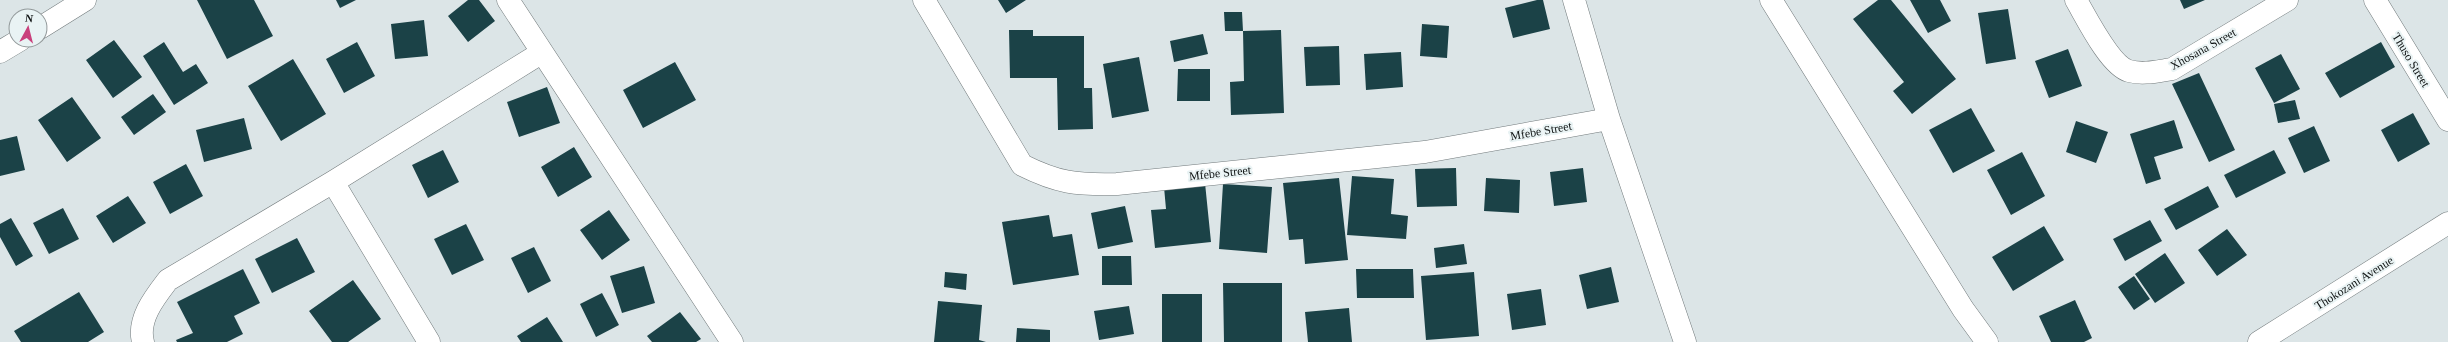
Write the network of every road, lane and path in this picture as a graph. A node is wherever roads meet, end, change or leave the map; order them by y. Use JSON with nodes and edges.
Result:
{"nodes":[{"id":1,"x":508,"y":0,"type":"edge"},
{"id":2,"x":924,"y":0,"type":"edge"},
{"id":3,"x":1574,"y":0,"type":"edge"},
{"id":4,"x":1771,"y":0,"type":"edge"},
{"id":5,"x":2076,"y":0,"type":"edge"},
{"id":6,"x":2287,"y":0,"type":"edge"},
{"id":7,"x":2375,"y":0,"type":"edge"},
{"id":8,"x":77,"y":2,"type":"edge"},
{"id":9,"x":48,"y":22,"type":"edge"},
{"id":10,"x":541,"y":53,"type":"junction"},
{"id":11,"x":1609,"y":119,"type":"junction"},
{"id":12,"x":2448,"y":120,"type":"edge"},
{"id":13,"x":333,"y":182,"type":"junction"},
{"id":14,"x":2448,"y":223,"type":"edge"},
{"id":15,"x":143,"y":342,"type":"edge"},
{"id":16,"x":429,"y":342,"type":"edge"},
{"id":17,"x":732,"y":342,"type":"edge"},
{"id":18,"x":1685,"y":342,"type":"edge"},
{"id":19,"x":1987,"y":342,"type":"edge"},
{"id":20,"x":2259,"y":342,"type":"edge"}],
"edges":[{"from":1,"to":10,"type":"street"},
{"from":2,"to":11,"type":"street","name":"Mfebe Street"},
{"from":3,"to":11,"type":"street"},
{"from":4,"to":19,"type":"street"},
{"from":5,"to":6,"type":"street","name":"Xhosana Street"},
{"from":7,"to":12,"type":"street","name":"Thuso Street"},
{"from":8,"to":9,"type":"street"},
{"from":10,"to":13,"type":"street"},
{"from":10,"to":17,"type":"street"},
{"from":11,"to":18,"type":"street"},
{"from":13,"to":15,"type":"street"},
{"from":13,"to":16,"type":"street"},
{"from":14,"to":20,"type":"street","name":"Thokozani Avenue"}]}
